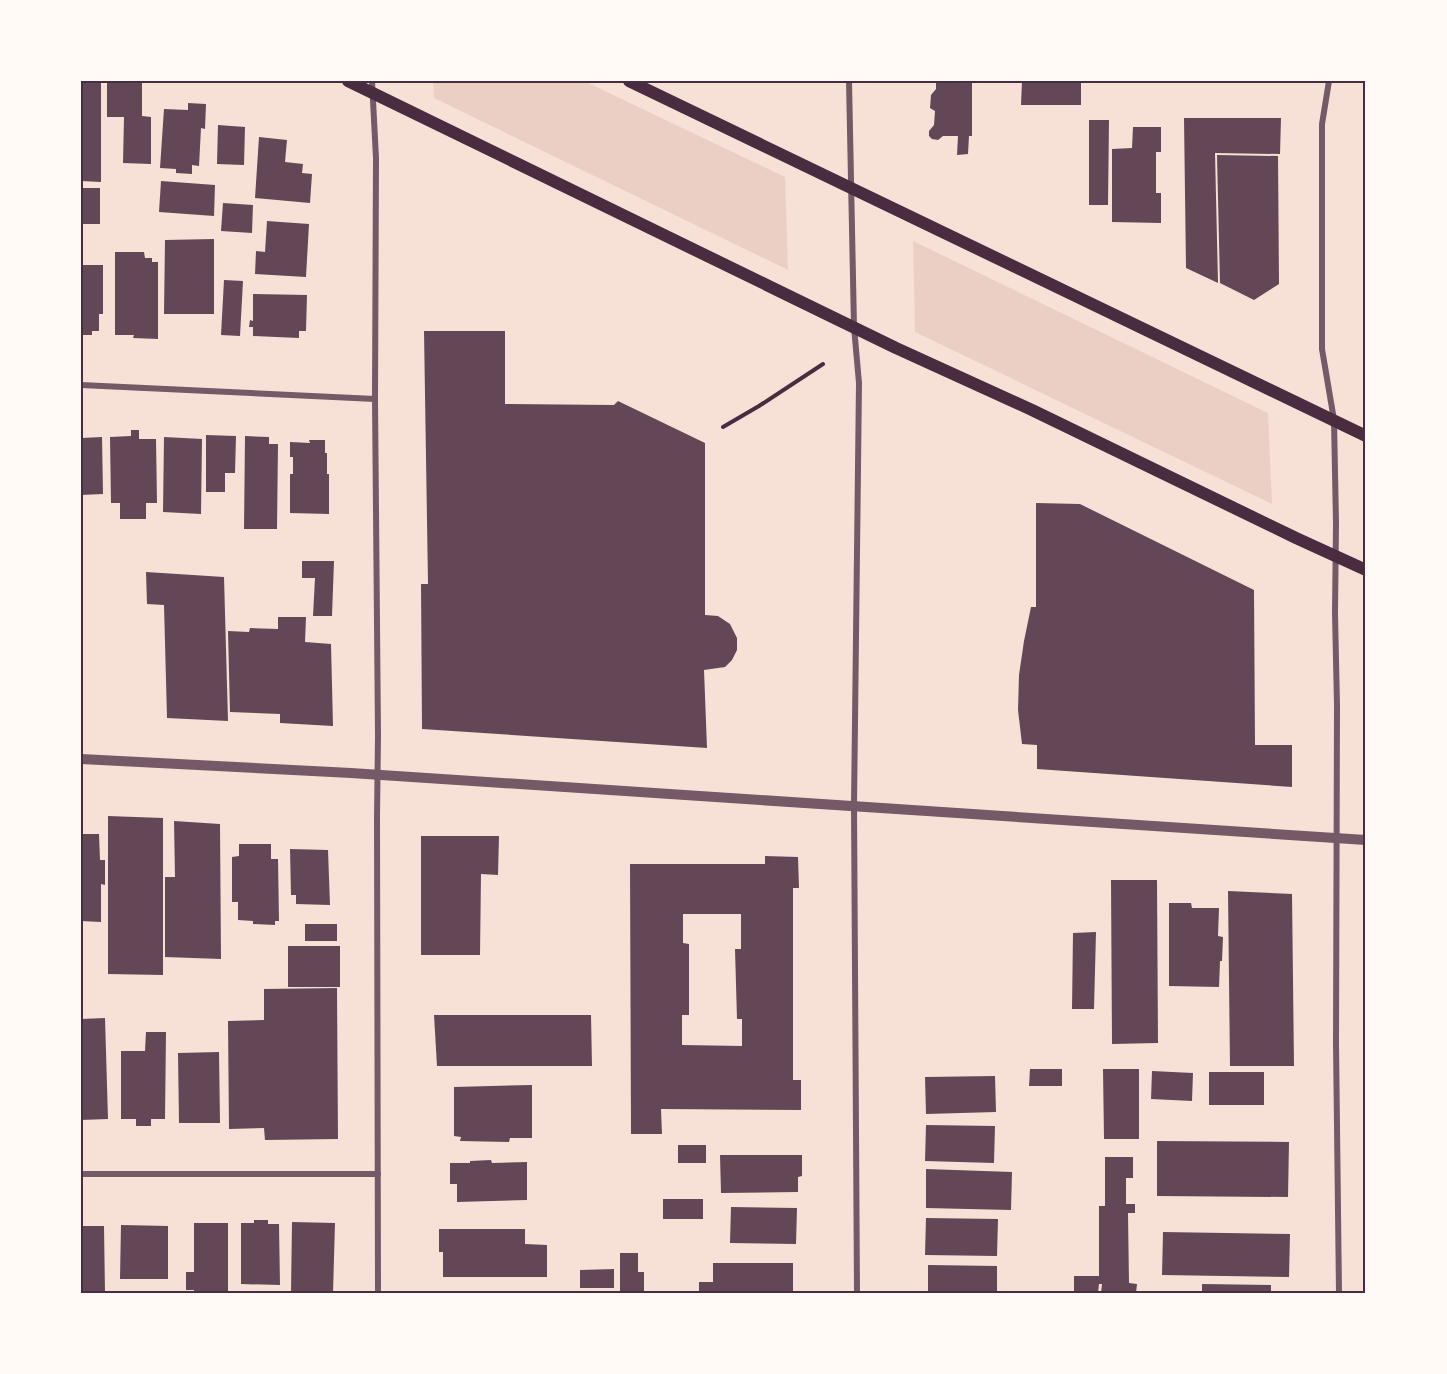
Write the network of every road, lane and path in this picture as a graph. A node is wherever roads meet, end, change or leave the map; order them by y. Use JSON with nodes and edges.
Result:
{"nodes":[{"id":1,"x":348,"y":81,"type":"edge"},
{"id":2,"x":629,"y":81,"type":"edge"},
{"id":3,"x":849,"y":81,"type":"edge"},
{"id":4,"x":1329,"y":81,"type":"edge"},
{"id":5,"x":372,"y":87,"type":"edge"},
{"id":6,"x":851,"y":189,"type":"junction"},
{"id":7,"x":854,"y":327,"type":"junction"},
{"id":8,"x":823,"y":364,"type":"dead end"},
{"id":9,"x":81,"y":385,"type":"edge"},
{"id":10,"x":375,"y":399,"type":"junction"},
{"id":11,"x":1334,"y":420,"type":"junction"},
{"id":12,"x":723,"y":427,"type":"dead end"},
{"id":13,"x":1366,"y":436,"type":"edge"},
{"id":14,"x":1337,"y":557,"type":"junction"},
{"id":15,"x":1366,"y":570,"type":"edge"},
{"id":16,"x":81,"y":759,"type":"edge"},
{"id":17,"x":378,"y":775,"type":"junction"},
{"id":18,"x":854,"y":806,"type":"junction"},
{"id":19,"x":1337,"y":838,"type":"junction"},
{"id":20,"x":1366,"y":840,"type":"edge"},
{"id":21,"x":81,"y":1174,"type":"edge"},
{"id":22,"x":378,"y":1174,"type":"junction"},
{"id":23,"x":378,"y":1293,"type":"edge"},
{"id":24,"x":857,"y":1293,"type":"edge"},
{"id":25,"x":1339,"y":1293,"type":"edge"}],
"edges":[{"from":1,"to":5,"type":"main road"},
{"from":2,"to":6,"type":"main road"},
{"from":3,"to":6,"type":"street"},
{"from":4,"to":11,"type":"street"},
{"from":5,"to":7,"type":"main road"},
{"from":5,"to":10,"type":"street"},
{"from":6,"to":7,"type":"street"},
{"from":6,"to":11,"type":"main road"},
{"from":7,"to":14,"type":"main road"},
{"from":7,"to":18,"type":"street"},
{"from":8,"to":12,"type":"path"},
{"from":9,"to":10,"type":"street"},
{"from":10,"to":17,"type":"street"},
{"from":11,"to":13,"type":"main road"},
{"from":11,"to":14,"type":"street"},
{"from":14,"to":15,"type":"main road"},
{"from":14,"to":19,"type":"street"},
{"from":16,"to":17,"type":"street"},
{"from":17,"to":18,"type":"street"},
{"from":17,"to":22,"type":"street"},
{"from":18,"to":19,"type":"street"},
{"from":18,"to":24,"type":"street"},
{"from":19,"to":20,"type":"street"},
{"from":19,"to":25,"type":"street"},
{"from":21,"to":22,"type":"street"},
{"from":22,"to":23,"type":"street"}]}
